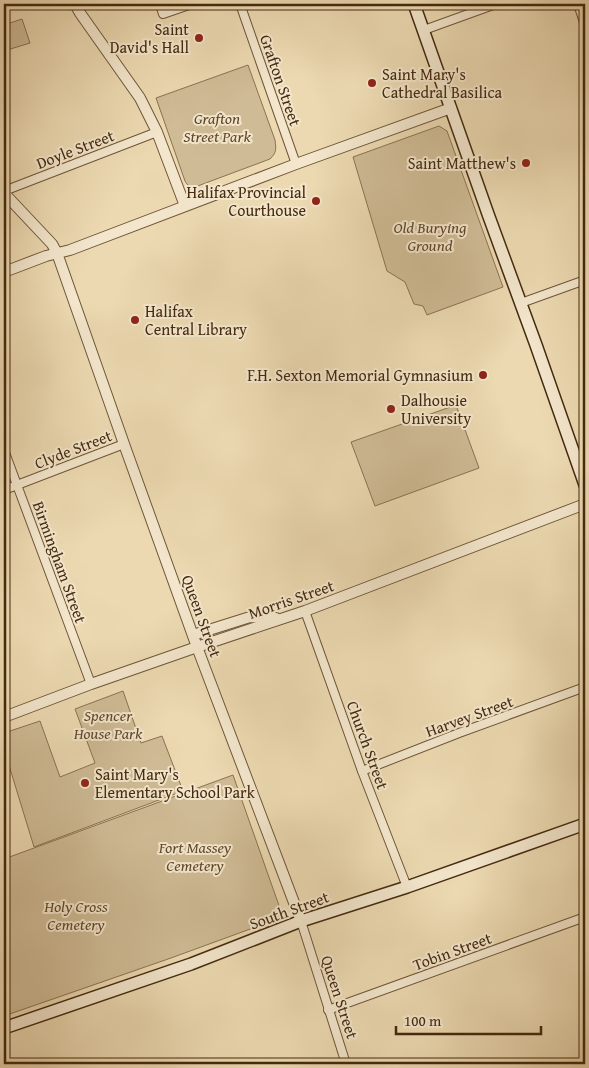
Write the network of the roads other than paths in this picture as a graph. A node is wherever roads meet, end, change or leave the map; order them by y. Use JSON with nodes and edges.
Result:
{"nodes":[{"id":1,"x":75,"y":4,"type":"edge"},
{"id":2,"x":160,"y":4,"type":"edge"},
{"id":3,"x":192,"y":4,"type":"edge"},
{"id":4,"x":240,"y":4,"type":"edge"},
{"id":5,"x":414,"y":4,"type":"edge"},
{"id":6,"x":496,"y":4,"type":"edge"},
{"id":7,"x":579,"y":4,"type":"edge"},
{"id":8,"x":585,"y":22,"type":"edge"},
{"id":9,"x":424,"y":30,"type":"junction"},
{"id":10,"x":451,"y":108,"type":"junction"},
{"id":11,"x":157,"y":132,"type":"junction"},
{"id":12,"x":296,"y":164,"type":"junction"},
{"id":13,"x":4,"y":192,"type":"edge"},
{"id":14,"x":185,"y":206,"type":"junction"},
{"id":15,"x":57,"y":253,"type":"junction"},
{"id":16,"x":4,"y":272,"type":"edge"},
{"id":17,"x":585,"y":280,"type":"edge"},
{"id":18,"x":521,"y":303,"type":"junction"},
{"id":19,"x":124,"y":444,"type":"junction"},
{"id":20,"x":4,"y":450,"type":"edge"},
{"id":21,"x":16,"y":485,"type":"junction"},
{"id":22,"x":585,"y":485,"type":"edge"},
{"id":23,"x":4,"y":490,"type":"edge"},
{"id":24,"x":585,"y":504,"type":"edge"},
{"id":25,"x":305,"y":612,"type":"junction"},
{"id":26,"x":283,"y":618,"type":"junction"},
{"id":27,"x":193,"y":636,"type":"junction"},
{"id":28,"x":197,"y":647,"type":"junction"},
{"id":29,"x":91,"y":684,"type":"junction"},
{"id":30,"x":585,"y":688,"type":"edge"},
{"id":31,"x":4,"y":717,"type":"edge"},
{"id":32,"x":362,"y":771,"type":"junction"},
{"id":33,"x":585,"y":824,"type":"edge"},
{"id":34,"x":407,"y":887,"type":"junction"},
{"id":35,"x":585,"y":917,"type":"edge"},
{"id":36,"x":301,"y":921,"type":"junction"},
{"id":37,"x":328,"y":1010,"type":"junction"},
{"id":38,"x":4,"y":1028,"type":"edge"},
{"id":39,"x":346,"y":1064,"type":"edge"}],
"edges":[{"from":1,"to":11,"type":"street"},
{"from":2,"to":3,"type":"street"},
{"from":4,"to":12,"type":"street","name":"Grafton Street"},
{"from":5,"to":9,"type":"main road"},
{"from":6,"to":9,"type":"street"},
{"from":7,"to":8,"type":"street"},
{"from":9,"to":10,"type":"main road"},
{"from":10,"to":12,"type":"street"},
{"from":10,"to":18,"type":"main road"},
{"from":11,"to":13,"type":"street","name":"Doyle Street"},
{"from":11,"to":14,"type":"street"},
{"from":12,"to":14,"type":"street"},
{"from":13,"to":15,"type":"street","name":"Queen Street"},
{"from":14,"to":15,"type":"street"},
{"from":15,"to":16,"type":"street"},
{"from":15,"to":19,"type":"street","name":"Queen Street"},
{"from":17,"to":18,"type":"street"},
{"from":18,"to":22,"type":"main road"},
{"from":19,"to":21,"type":"street","name":"Clyde Street"},
{"from":19,"to":27,"type":"street","name":"Queen Street"},
{"from":20,"to":21,"type":"street","name":"Birmingham Street"},
{"from":21,"to":23,"type":"street","name":"Clyde Street"},
{"from":21,"to":29,"type":"street","name":"Birmingham Street"},
{"from":24,"to":25,"type":"street","name":"Morris Street"},
{"from":25,"to":26,"type":"street","name":"Morris Street"},
{"from":25,"to":32,"type":"street","name":"Church Street"},
{"from":26,"to":27,"type":"street"},
{"from":26,"to":28,"type":"street","name":"Morris Street"},
{"from":27,"to":28,"type":"street","name":"Queen Street"},
{"from":28,"to":29,"type":"street","name":"Morris Street"},
{"from":28,"to":36,"type":"street","name":"Queen Street"},
{"from":29,"to":31,"type":"street","name":"Morris Street"},
{"from":30,"to":32,"type":"street","name":"Harvey Street"},
{"from":32,"to":34,"type":"street","name":"Church Street"},
{"from":33,"to":34,"type":"main road","name":"South Street"},
{"from":34,"to":36,"type":"main road","name":"South Street"},
{"from":35,"to":37,"type":"street","name":"Tobin Street"},
{"from":36,"to":37,"type":"street","name":"Queen Street"},
{"from":36,"to":38,"type":"main road","name":"South Street"},
{"from":37,"to":39,"type":"street","name":"Queen Street"}]}
